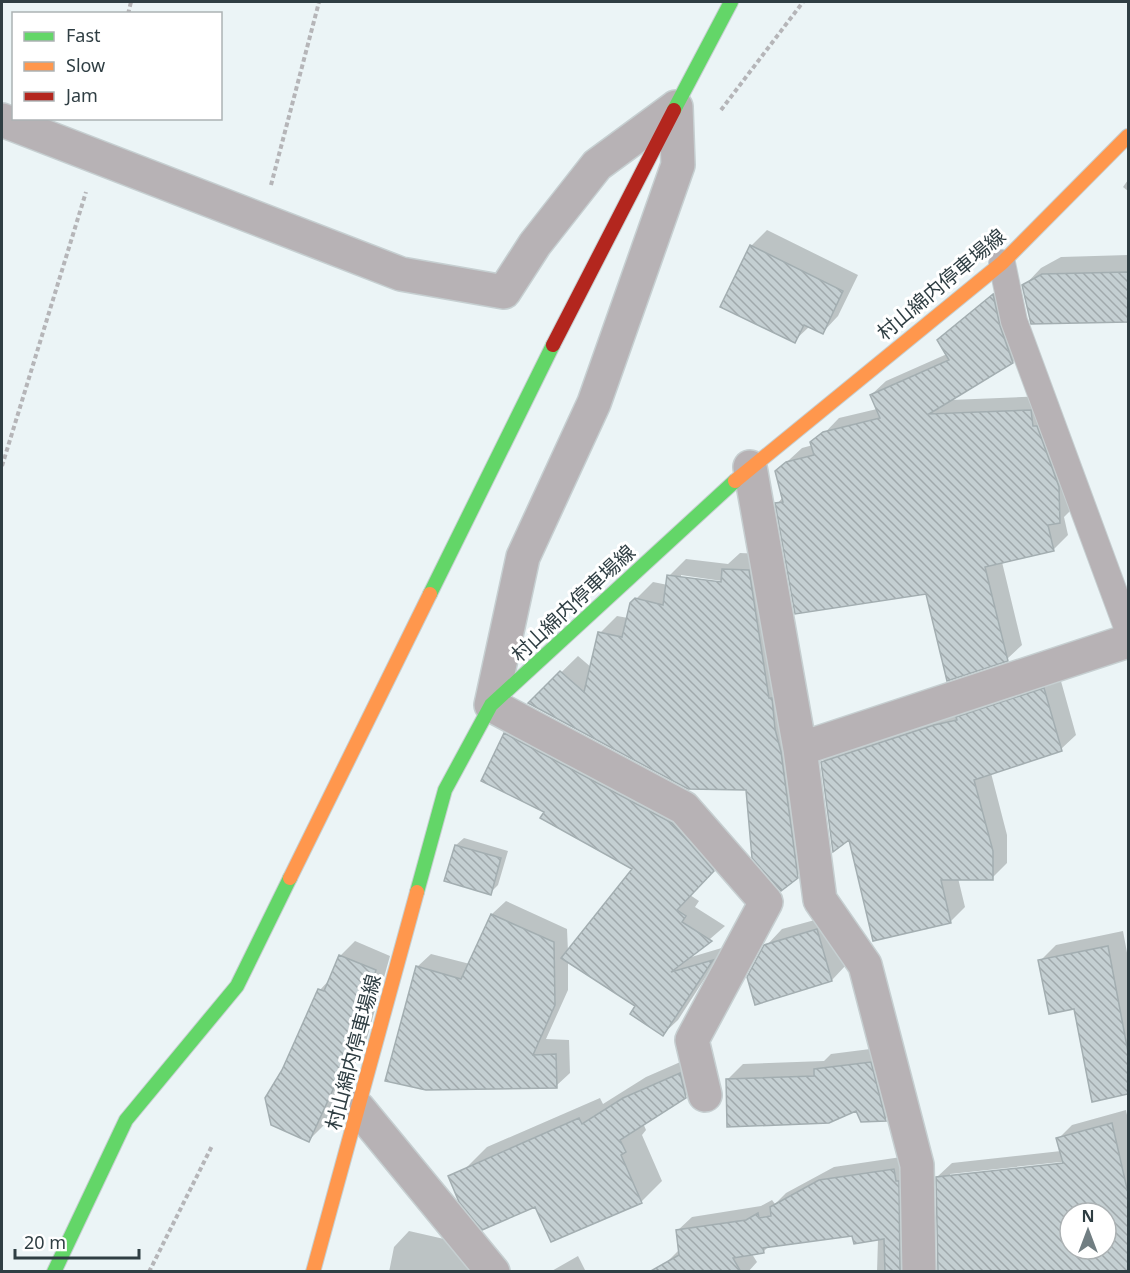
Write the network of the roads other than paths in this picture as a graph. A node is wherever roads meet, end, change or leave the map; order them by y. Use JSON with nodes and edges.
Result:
{"nodes":[{"id":1,"x":730,"y":2,"type":"edge"},
{"id":2,"x":676,"y":107,"type":"junction"},
{"id":3,"x":2,"y":120,"type":"edge"},
{"id":4,"x":1128,"y":136,"type":"edge"},
{"id":5,"x":1002,"y":262,"type":"junction"},
{"id":6,"x":750,"y":467,"type":"junction"},
{"id":7,"x":1128,"y":630,"type":"edge"},
{"id":8,"x":1128,"y":641,"type":"edge"},
{"id":9,"x":491,"y":705,"type":"junction"},
{"id":10,"x":800,"y":749,"type":"junction"},
{"id":11,"x":705,"y":1095,"type":"dead end"},
{"id":12,"x":358,"y":1108,"type":"junction"},
{"id":13,"x":54,"y":1272,"type":"edge"},
{"id":14,"x":313,"y":1272,"type":"edge"},
{"id":15,"x":493,"y":1272,"type":"edge"},
{"id":16,"x":919,"y":1272,"type":"edge"}],
"edges":[{"from":1,"to":2,"type":"main road"},
{"from":2,"to":3,"type":"street"},
{"from":2,"to":9,"type":"street"},
{"from":2,"to":13,"type":"main road"},
{"from":4,"to":5,"type":"main road","name":"村山綿内停車場線"},
{"from":5,"to":6,"type":"main road","name":"村山綿内停車場線"},
{"from":5,"to":7,"type":"lane"},
{"from":6,"to":9,"type":"main road","name":"村山綿内停車場線"},
{"from":6,"to":10,"type":"street"},
{"from":8,"to":10,"type":"street"},
{"from":9,"to":11,"type":"street"},
{"from":9,"to":12,"type":"main road","name":"村山綿内停車場線"},
{"from":10,"to":16,"type":"street"},
{"from":12,"to":14,"type":"main road","name":"村山綿内停車場線"},
{"from":12,"to":15,"type":"street"}]}
